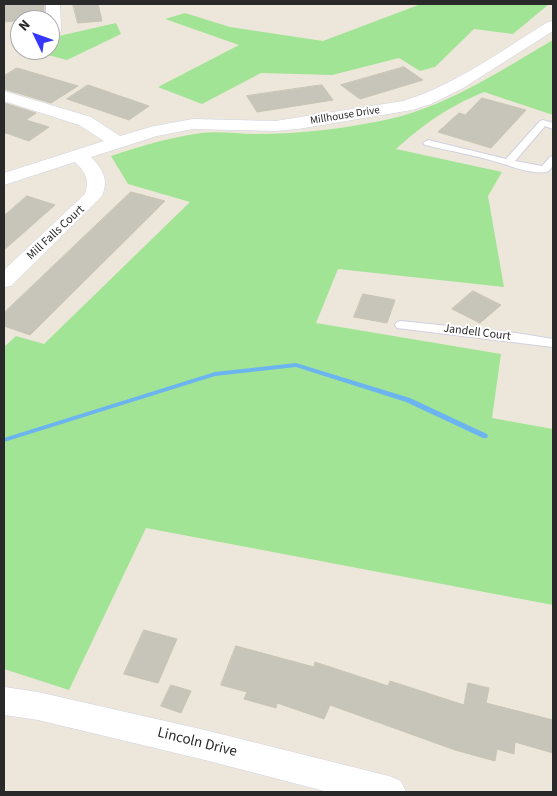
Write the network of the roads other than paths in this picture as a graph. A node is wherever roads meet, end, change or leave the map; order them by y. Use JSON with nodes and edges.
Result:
{"nodes":[{"id":1,"x":553,"y":25,"type":"edge"},
{"id":2,"x":4,"y":96,"type":"edge"},
{"id":3,"x":553,"y":126,"type":"edge"},
{"id":4,"x":118,"y":143,"type":"junction"},
{"id":5,"x":428,"y":143,"type":"dead end"},
{"id":6,"x":79,"y":156,"type":"junction"},
{"id":7,"x":553,"y":159,"type":"edge"},
{"id":8,"x":508,"y":163,"type":"junction"},
{"id":9,"x":4,"y":179,"type":"edge"},
{"id":10,"x":4,"y":281,"type":"edge"},
{"id":11,"x":401,"y":325,"type":"dead end"},
{"id":12,"x":553,"y":343,"type":"edge"},
{"id":13,"x":4,"y":701,"type":"edge"},
{"id":14,"x":389,"y":792,"type":"edge"}],
"edges":[{"from":1,"to":4,"type":"street","name":"Millhouse Drive"},
{"from":2,"to":4,"type":"street"},
{"from":3,"to":8,"type":"lane"},
{"from":4,"to":6,"type":"street","name":"Millhouse Drive"},
{"from":5,"to":8,"type":"lane"},
{"from":6,"to":9,"type":"street","name":"Millhouse Drive"},
{"from":6,"to":10,"type":"street","name":"Mill Falls Court"},
{"from":7,"to":8,"type":"lane"},
{"from":11,"to":12,"type":"lane","name":"Jandell Court"},
{"from":13,"to":14,"type":"street","name":"Lincoln Drive"}]}
